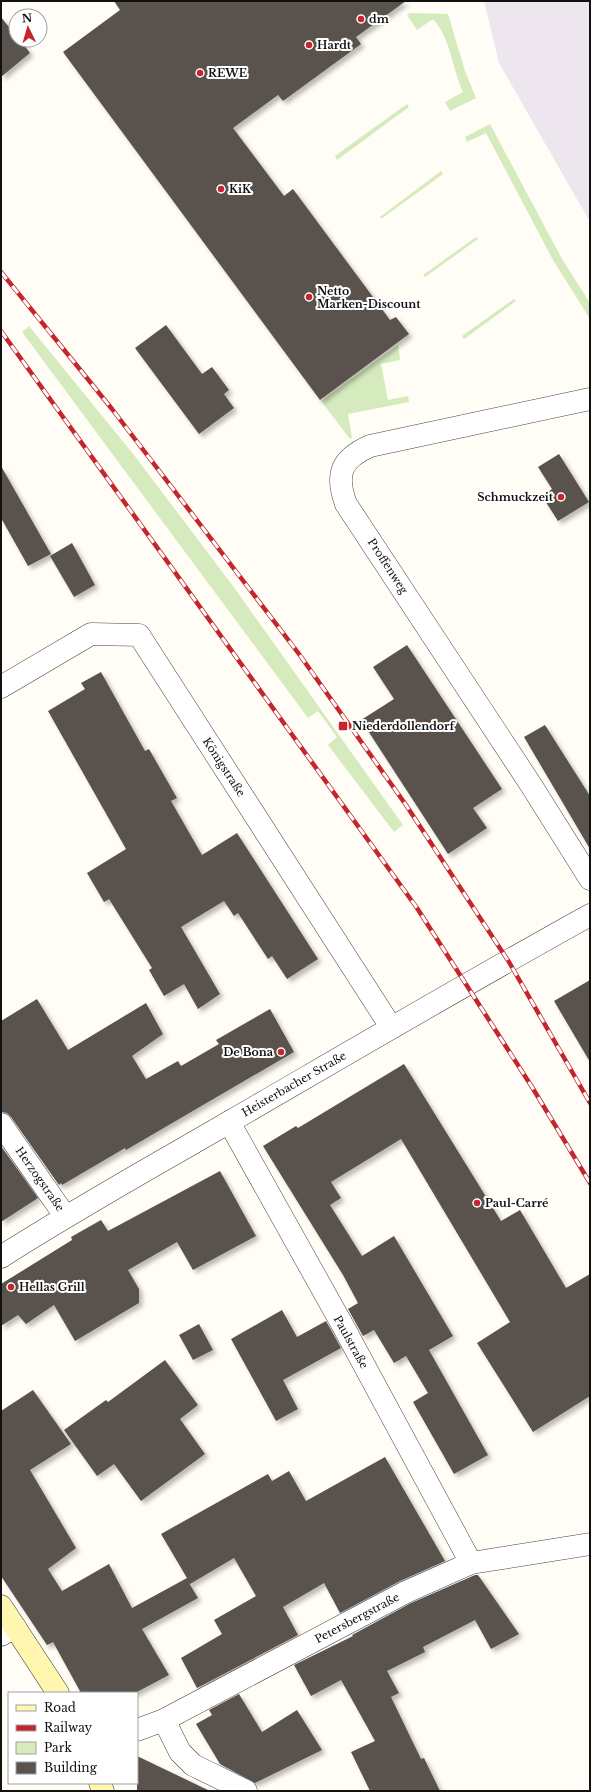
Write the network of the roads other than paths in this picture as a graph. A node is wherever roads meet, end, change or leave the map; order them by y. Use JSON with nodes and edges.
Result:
{"nodes":[{"id":1,"x":590,"y":399,"type":"edge"},
{"id":2,"x":1,"y":687,"type":"edge"},
{"id":3,"x":590,"y":879,"type":"edge"},
{"id":4,"x":590,"y":915,"type":"edge"},
{"id":5,"x":391,"y":1027,"type":"junction"},
{"id":6,"x":229,"y":1122,"type":"junction"},
{"id":7,"x":1,"y":1124,"type":"edge"},
{"id":8,"x":65,"y":1216,"type":"junction"},
{"id":9,"x":1,"y":1257,"type":"edge"},
{"id":10,"x":590,"y":1544,"type":"edge"},
{"id":11,"x":471,"y":1563,"type":"junction"},
{"id":12,"x":1,"y":1606,"type":"edge"},
{"id":13,"x":8,"y":1631,"type":"edge"},
{"id":14,"x":57,"y":1692,"type":"edge"},
{"id":15,"x":164,"y":1720,"type":"junction"},
{"id":16,"x":138,"y":1730,"type":"edge"},
{"id":17,"x":246,"y":1791,"type":"edge"}],
"edges":[{"from":1,"to":3,"type":"street","name":"Proffenweg"},
{"from":2,"to":5,"type":"street","name":"Königstraße"},
{"from":4,"to":5,"type":"street","name":"Heisterbacher Straße"},
{"from":5,"to":6,"type":"street","name":"Heisterbacher Straße"},
{"from":6,"to":8,"type":"street","name":"Heisterbacher Straße"},
{"from":6,"to":11,"type":"street","name":"Paulstraße"},
{"from":7,"to":8,"type":"street","name":"Herzogstraße"},
{"from":8,"to":9,"type":"street","name":"Heisterbacher Straße"},
{"from":10,"to":11,"type":"street","name":"Petersbergstraße"},
{"from":11,"to":15,"type":"street","name":"Petersbergstraße"},
{"from":12,"to":13,"type":"main road"},
{"from":13,"to":14,"type":"main road"},
{"from":15,"to":16,"type":"street","name":"Petersbergstraße"},
{"from":15,"to":17,"type":"street"}]}
